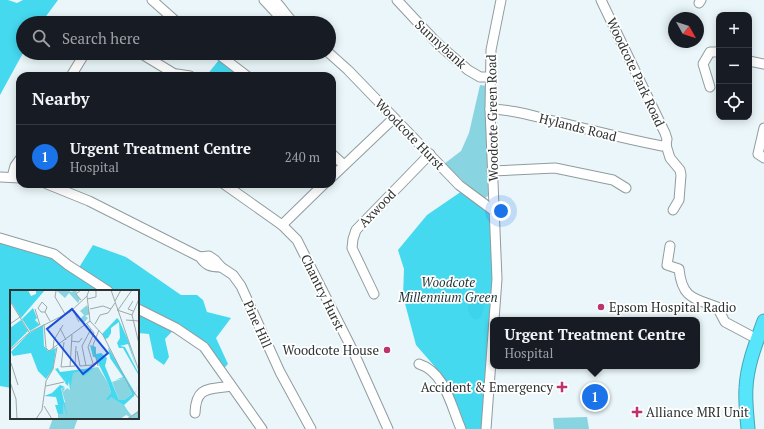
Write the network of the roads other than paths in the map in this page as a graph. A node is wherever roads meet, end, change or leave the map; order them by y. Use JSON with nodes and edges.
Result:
{"nodes":[{"id":1,"x":152,"y":0,"type":"edge"},
{"id":2,"x":264,"y":0,"type":"edge"},
{"id":3,"x":274,"y":0,"type":"edge"},
{"id":4,"x":397,"y":0,"type":"edge"},
{"id":5,"x":501,"y":0,"type":"edge"},
{"id":6,"x":601,"y":0,"type":"edge"},
{"id":7,"x":170,"y":16,"type":"edge"},
{"id":8,"x":281,"y":16,"type":"edge"},
{"id":9,"x":288,"y":16,"type":"edge"},
{"id":10,"x":716,"y":52,"type":"edge"},
{"id":11,"x":336,"y":59,"type":"edge"},
{"id":12,"x":81,"y":60,"type":"edge"},
{"id":13,"x":152,"y":60,"type":"edge"},
{"id":14,"x":226,"y":60,"type":"edge"},
{"id":15,"x":752,"y":62,"type":"edge"},
{"id":16,"x":764,"y":64,"type":"edge"},
{"id":17,"x":74,"y":72,"type":"edge"},
{"id":18,"x":172,"y":72,"type":"edge"},
{"id":19,"x":242,"y":72,"type":"edge"},
{"id":20,"x":490,"y":77,"type":"junction"},
{"id":21,"x":710,"y":87,"type":"dead end"},
{"id":22,"x":490,"y":109,"type":"junction"},
{"id":23,"x":394,"y":118,"type":"junction"},
{"id":24,"x":764,"y":128,"type":"edge"},
{"id":25,"x":666,"y":145,"type":"junction"},
{"id":26,"x":430,"y":154,"type":"junction"},
{"id":27,"x":336,"y":158,"type":"edge"},
{"id":28,"x":764,"y":158,"type":"edge"},
{"id":29,"x":344,"y":165,"type":"junction"},
{"id":30,"x":492,"y":171,"type":"junction"},
{"id":31,"x":336,"y":172,"type":"edge"},
{"id":32,"x":0,"y":177,"type":"edge"},
{"id":33,"x":16,"y":178,"type":"edge"},
{"id":34,"x":56,"y":188,"type":"edge"},
{"id":35,"x":230,"y":188,"type":"edge"},
{"id":36,"x":320,"y":188,"type":"edge"},
{"id":37,"x":626,"y":188,"type":"dead end"},
{"id":38,"x":673,"y":210,"type":"dead end"},
{"id":39,"x":494,"y":211,"type":"junction"},
{"id":40,"x":282,"y":224,"type":"junction"},
{"id":41,"x":0,"y":238,"type":"edge"},
{"id":42,"x":670,"y":246,"type":"dead end"},
{"id":43,"x":106,"y":290,"type":"edge"},
{"id":44,"x":374,"y":294,"type":"dead end"},
{"id":45,"x":139,"y":310,"type":"edge"},
{"id":46,"x":494,"y":317,"type":"edge"},
{"id":47,"x":764,"y":321,"type":"edge"},
{"id":48,"x":757,"y":339,"type":"junction"},
{"id":49,"x":419,"y":364,"type":"dead end"},
{"id":50,"x":490,"y":369,"type":"edge"},
{"id":51,"x":231,"y":386,"type":"junction"},
{"id":52,"x":195,"y":413,"type":"dead end"},
{"id":53,"x":262,"y":429,"type":"edge"},
{"id":54,"x":311,"y":429,"type":"edge"},
{"id":55,"x":388,"y":429,"type":"edge"},
{"id":56,"x":460,"y":429,"type":"edge"},
{"id":57,"x":486,"y":429,"type":"edge"},
{"id":58,"x":748,"y":429,"type":"edge"}],
"edges":[{"from":1,"to":7,"type":"street"},
{"from":2,"to":8,"type":"street"},
{"from":3,"to":9,"type":"street"},
{"from":4,"to":20,"type":"street","name":"Sunnybank"},
{"from":5,"to":20,"type":"street","name":"Woodcote Green Road"},
{"from":6,"to":25,"type":"street","name":"Woodcote Park Road"},
{"from":10,"to":21,"type":"street"},
{"from":11,"to":23,"type":"street","name":"Woodcote Hurst"},
{"from":12,"to":17,"type":"street"},
{"from":13,"to":18,"type":"street"},
{"from":14,"to":19,"type":"street"},
{"from":15,"to":16,"type":"street"},
{"from":20,"to":22,"type":"street","name":"Woodcote Green Road"},
{"from":22,"to":25,"type":"street","name":"Hylands Road"},
{"from":22,"to":30,"type":"street","name":"Woodcote Green Road"},
{"from":23,"to":26,"type":"street","name":"Woodcote Hurst"},
{"from":23,"to":29,"type":"street"},
{"from":24,"to":28,"type":"street"},
{"from":25,"to":38,"type":"street","name":"Woodcote Park Road"},
{"from":26,"to":39,"type":"street","name":"Woodcote Hurst"},
{"from":26,"to":44,"type":"street","name":"Axwood"},
{"from":27,"to":29,"type":"street"},
{"from":29,"to":31,"type":"street"},
{"from":30,"to":37,"type":"street"},
{"from":30,"to":39,"type":"street","name":"Woodcote Green Road"},
{"from":32,"to":33,"type":"street"},
{"from":34,"to":54,"type":"street","name":"Pine Hill"},
{"from":35,"to":40,"type":"street","name":"Chantry Hurst"},
{"from":36,"to":40,"type":"street"},
{"from":39,"to":46,"type":"street","name":"Woodcote Green Road"},
{"from":40,"to":55,"type":"street","name":"Chantry Hurst"},
{"from":41,"to":43,"type":"street"},
{"from":42,"to":48,"type":"street"},
{"from":45,"to":51,"type":"street"},
{"from":47,"to":48,"type":"highway"},
{"from":48,"to":58,"type":"highway"},
{"from":49,"to":56,"type":"street"},
{"from":50,"to":57,"type":"street","name":"Woodcote Green Road"},
{"from":51,"to":52,"type":"street"},
{"from":51,"to":53,"type":"street"}]}
